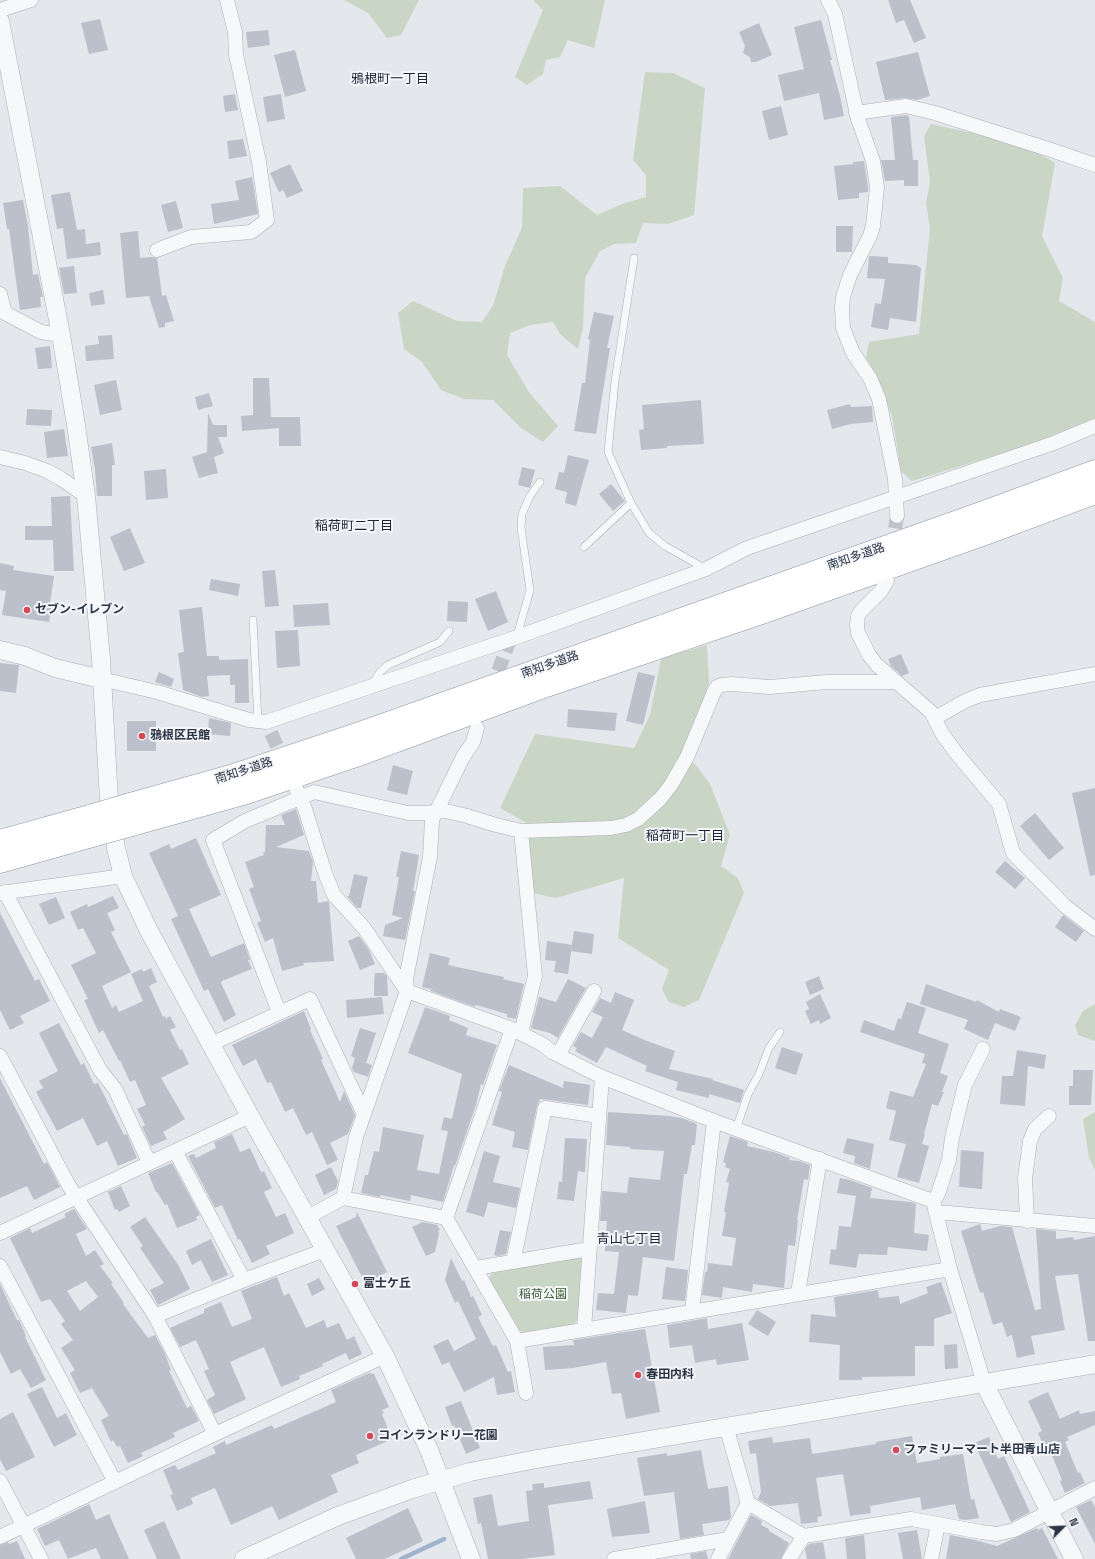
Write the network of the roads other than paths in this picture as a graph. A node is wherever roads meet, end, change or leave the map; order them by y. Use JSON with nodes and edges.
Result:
{"nodes":[{"id":1,"x":31,"y":0,"type":"edge"},
{"id":2,"x":227,"y":0,"type":"edge"},
{"id":3,"x":828,"y":0,"type":"edge"},
{"id":4,"x":0,"y":10,"type":"edge"},
{"id":5,"x":0,"y":21,"type":"edge"},
{"id":6,"x":856,"y":113,"type":"junction"},
{"id":7,"x":1095,"y":165,"type":"edge"},
{"id":8,"x":157,"y":250,"type":"dead end"},
{"id":9,"x":634,"y":258,"type":"dead end"},
{"id":10,"x":0,"y":294,"type":"edge"},
{"id":11,"x":61,"y":335,"type":"junction"},
{"id":12,"x":1095,"y":426,"type":"edge"},
{"id":13,"x":0,"y":457,"type":"edge"},
{"id":14,"x":1095,"y":471,"type":"edge"},
{"id":15,"x":540,"y":482,"type":"dead end"},
{"id":16,"x":1095,"y":493,"type":"edge"},
{"id":17,"x":86,"y":496,"type":"junction"},
{"id":18,"x":896,"y":498,"type":"junction"},
{"id":19,"x":630,"y":503,"type":"junction"},
{"id":20,"x":898,"y":516,"type":"tunnel mouth"},
{"id":21,"x":584,"y":547,"type":"dead end"},
{"id":22,"x":706,"y":568,"type":"junction"},
{"id":23,"x":887,"y":581,"type":"dead end"},
{"id":24,"x":253,"y":620,"type":"dead end"},
{"id":25,"x":449,"y":631,"type":"dead end"},
{"id":26,"x":517,"y":636,"type":"junction"},
{"id":27,"x":0,"y":650,"type":"edge"},
{"id":28,"x":1095,"y":674,"type":"edge"},
{"id":29,"x":102,"y":679,"type":"junction"},
{"id":30,"x":896,"y":682,"type":"junction"},
{"id":31,"x":371,"y":687,"type":"junction"},
{"id":32,"x":935,"y":718,"type":"junction"},
{"id":33,"x":265,"y":726,"type":"junction"},
{"id":34,"x":477,"y":728,"type":"dead end"},
{"id":35,"x":297,"y":792,"type":"junction"},
{"id":36,"x":435,"y":813,"type":"junction"},
{"id":37,"x":131,"y":815,"type":"junction"},
{"id":38,"x":95,"y":825,"type":"junction"},
{"id":39,"x":521,"y":831,"type":"junction"},
{"id":40,"x":0,"y":841,"type":"edge"},
{"id":41,"x":0,"y":862,"type":"edge"},
{"id":42,"x":123,"y":876,"type":"junction"},
{"id":43,"x":2,"y":893,"type":"edge"},
{"id":44,"x":1095,"y":929,"type":"edge"},
{"id":45,"x":407,"y":991,"type":"junction"},
{"id":46,"x":594,"y":991,"type":"dead end"},
{"id":47,"x":279,"y":1012,"type":"junction"},
{"id":48,"x":517,"y":1031,"type":"junction"},
{"id":49,"x":780,"y":1032,"type":"dead end"},
{"id":50,"x":211,"y":1044,"type":"junction"},
{"id":51,"x":983,"y":1049,"type":"dead end"},
{"id":52,"x":558,"y":1055,"type":"junction"},
{"id":53,"x":0,"y":1056,"type":"edge"},
{"id":54,"x":602,"y":1077,"type":"junction"},
{"id":55,"x":364,"y":1114,"type":"junction"},
{"id":56,"x":250,"y":1116,"type":"junction"},
{"id":57,"x":599,"y":1116,"type":"junction"},
{"id":58,"x":1049,"y":1116,"type":"dead end"},
{"id":59,"x":714,"y":1122,"type":"junction"},
{"id":60,"x":736,"y":1130,"type":"junction"},
{"id":61,"x":175,"y":1151,"type":"junction"},
{"id":62,"x":820,"y":1159,"type":"junction"},
{"id":63,"x":149,"y":1162,"type":"junction"},
{"id":64,"x":76,"y":1196,"type":"junction"},
{"id":65,"x":343,"y":1198,"type":"junction"},
{"id":66,"x":934,"y":1207,"type":"junction"},
{"id":67,"x":308,"y":1217,"type":"junction"},
{"id":68,"x":446,"y":1218,"type":"junction"},
{"id":69,"x":1027,"y":1220,"type":"junction"},
{"id":70,"x":1095,"y":1226,"type":"edge"},
{"id":71,"x":0,"y":1233,"type":"edge"},
{"id":72,"x":589,"y":1249,"type":"junction"},
{"id":73,"x":325,"y":1250,"type":"junction"},
{"id":74,"x":513,"y":1262,"type":"junction"},
{"id":75,"x":0,"y":1266,"type":"edge"},
{"id":76,"x":476,"y":1268,"type":"junction"},
{"id":77,"x":950,"y":1269,"type":"junction"},
{"id":78,"x":244,"y":1280,"type":"junction"},
{"id":79,"x":798,"y":1293,"type":"junction"},
{"id":80,"x":692,"y":1311,"type":"junction"},
{"id":81,"x":155,"y":1316,"type":"junction"},
{"id":82,"x":584,"y":1328,"type":"junction"},
{"id":83,"x":517,"y":1341,"type":"junction"},
{"id":84,"x":385,"y":1356,"type":"junction"},
{"id":85,"x":1095,"y":1364,"type":"edge"},
{"id":86,"x":984,"y":1383,"type":"junction"},
{"id":87,"x":526,"y":1393,"type":"dead end"},
{"id":88,"x":726,"y":1426,"type":"junction"},
{"id":89,"x":215,"y":1434,"type":"junction"},
{"id":90,"x":440,"y":1480,"type":"junction"},
{"id":91,"x":0,"y":1481,"type":"edge"},
{"id":92,"x":115,"y":1482,"type":"junction"},
{"id":93,"x":1095,"y":1488,"type":"edge"},
{"id":94,"x":748,"y":1503,"type":"junction"},
{"id":95,"x":1050,"y":1513,"type":"junction"},
{"id":96,"x":938,"y":1524,"type":"junction"},
{"id":97,"x":24,"y":1526,"type":"junction"},
{"id":98,"x":804,"y":1536,"type":"junction"},
{"id":99,"x":0,"y":1537,"type":"edge"},
{"id":100,"x":728,"y":1539,"type":"junction"},
{"id":101,"x":41,"y":1559,"type":"edge"},
{"id":102,"x":244,"y":1559,"type":"edge"},
{"id":103,"x":471,"y":1559,"type":"edge"},
{"id":104,"x":614,"y":1559,"type":"edge"},
{"id":105,"x":718,"y":1559,"type":"edge"},
{"id":106,"x":789,"y":1559,"type":"edge"},
{"id":107,"x":931,"y":1559,"type":"edge"},
{"id":108,"x":1074,"y":1559,"type":"edge"}],
"edges":[{"from":1,"to":4,"type":"street"},
{"from":2,"to":8,"type":"street"},
{"from":3,"to":6,"type":"street"},
{"from":5,"to":11,"type":"street"},
{"from":6,"to":7,"type":"street"},
{"from":6,"to":18,"type":"street"},
{"from":9,"to":19,"type":"lane"},
{"from":10,"to":11,"type":"street"},
{"from":11,"to":17,"type":"street"},
{"from":12,"to":18,"type":"street"},
{"from":13,"to":17,"type":"street"},
{"from":14,"to":37,"type":"highway","name":"南知多道路"},
{"from":15,"to":26,"type":"lane"},
{"from":16,"to":37,"type":"highway","name":"南知多道路"},
{"from":17,"to":29,"type":"street"},
{"from":18,"to":20,"type":"street"},
{"from":18,"to":22,"type":"street"},
{"from":19,"to":21,"type":"lane"},
{"from":19,"to":22,"type":"lane"},
{"from":22,"to":26,"type":"street"},
{"from":23,"to":30,"type":"street"},
{"from":24,"to":33,"type":"lane"},
{"from":25,"to":31,"type":"lane"},
{"from":26,"to":31,"type":"street"},
{"from":27,"to":29,"type":"street"},
{"from":28,"to":32,"type":"street"},
{"from":29,"to":33,"type":"street"},
{"from":29,"to":42,"type":"street"},
{"from":30,"to":32,"type":"street"},
{"from":30,"to":39,"type":"street"},
{"from":31,"to":33,"type":"street"},
{"from":32,"to":44,"type":"street"},
{"from":34,"to":36,"type":"street"},
{"from":35,"to":36,"type":"street"},
{"from":35,"to":45,"type":"street"},
{"from":35,"to":47,"type":"street"},
{"from":36,"to":39,"type":"street"},
{"from":36,"to":45,"type":"street"},
{"from":37,"to":38,"type":"highway","name":"南知多道路","bridge":true},
{"from":38,"to":40,"type":"highway","name":"南知多道路"},
{"from":38,"to":41,"type":"highway","name":"南知多道路"},
{"from":39,"to":48,"type":"street"},
{"from":42,"to":43,"type":"street"},
{"from":42,"to":50,"type":"street"},
{"from":43,"to":63,"type":"street"},
{"from":45,"to":48,"type":"street"},
{"from":45,"to":55,"type":"street"},
{"from":46,"to":52,"type":"street"},
{"from":47,"to":50,"type":"street"},
{"from":47,"to":55,"type":"street"},
{"from":48,"to":52,"type":"street"},
{"from":48,"to":68,"type":"street"},
{"from":49,"to":60,"type":"lane"},
{"from":50,"to":56,"type":"street"},
{"from":51,"to":66,"type":"street"},
{"from":52,"to":54,"type":"street"},
{"from":53,"to":64,"type":"street"},
{"from":54,"to":57,"type":"street"},
{"from":54,"to":59,"type":"street"},
{"from":55,"to":65,"type":"street"},
{"from":56,"to":61,"type":"street"},
{"from":56,"to":67,"type":"street"},
{"from":57,"to":72,"type":"street"},
{"from":57,"to":74,"type":"street"},
{"from":58,"to":69,"type":"street"},
{"from":59,"to":60,"type":"street"},
{"from":59,"to":80,"type":"street"},
{"from":60,"to":62,"type":"street"},
{"from":61,"to":63,"type":"street"},
{"from":61,"to":78,"type":"street"},
{"from":62,"to":66,"type":"street"},
{"from":62,"to":79,"type":"street"},
{"from":63,"to":64,"type":"street"},
{"from":64,"to":71,"type":"street"},
{"from":64,"to":81,"type":"street"},
{"from":65,"to":67,"type":"street"},
{"from":65,"to":68,"type":"street"},
{"from":66,"to":69,"type":"street"},
{"from":66,"to":77,"type":"street"},
{"from":67,"to":73,"type":"street"},
{"from":68,"to":76,"type":"street"},
{"from":69,"to":70,"type":"street"},
{"from":72,"to":74,"type":"street"},
{"from":72,"to":82,"type":"street"},
{"from":73,"to":78,"type":"street"},
{"from":73,"to":84,"type":"street"},
{"from":74,"to":76,"type":"street"},
{"from":75,"to":92,"type":"street"},
{"from":76,"to":83,"type":"street"},
{"from":77,"to":79,"type":"street"},
{"from":77,"to":86,"type":"street"},
{"from":78,"to":81,"type":"street"},
{"from":79,"to":80,"type":"street"},
{"from":80,"to":82,"type":"street"},
{"from":81,"to":89,"type":"street"},
{"from":82,"to":83,"type":"street"},
{"from":83,"to":87,"type":"street"},
{"from":84,"to":89,"type":"street"},
{"from":84,"to":90,"type":"street"},
{"from":85,"to":86,"type":"street"},
{"from":86,"to":88,"type":"street"},
{"from":86,"to":95,"type":"street"},
{"from":88,"to":90,"type":"street"},
{"from":88,"to":94,"type":"street"},
{"from":89,"to":92,"type":"street"},
{"from":90,"to":102,"type":"street"},
{"from":90,"to":103,"type":"street"},
{"from":91,"to":97,"type":"street"},
{"from":92,"to":97,"type":"street"},
{"from":93,"to":95,"type":"street"},
{"from":94,"to":98,"type":"street"},
{"from":94,"to":100,"type":"street"},
{"from":95,"to":96,"type":"street"},
{"from":95,"to":108,"type":"street"},
{"from":96,"to":98,"type":"street"},
{"from":96,"to":107,"type":"street"},
{"from":97,"to":99,"type":"street"},
{"from":97,"to":101,"type":"street"},
{"from":98,"to":106,"type":"street"},
{"from":100,"to":104,"type":"street"},
{"from":100,"to":105,"type":"street"}]}
